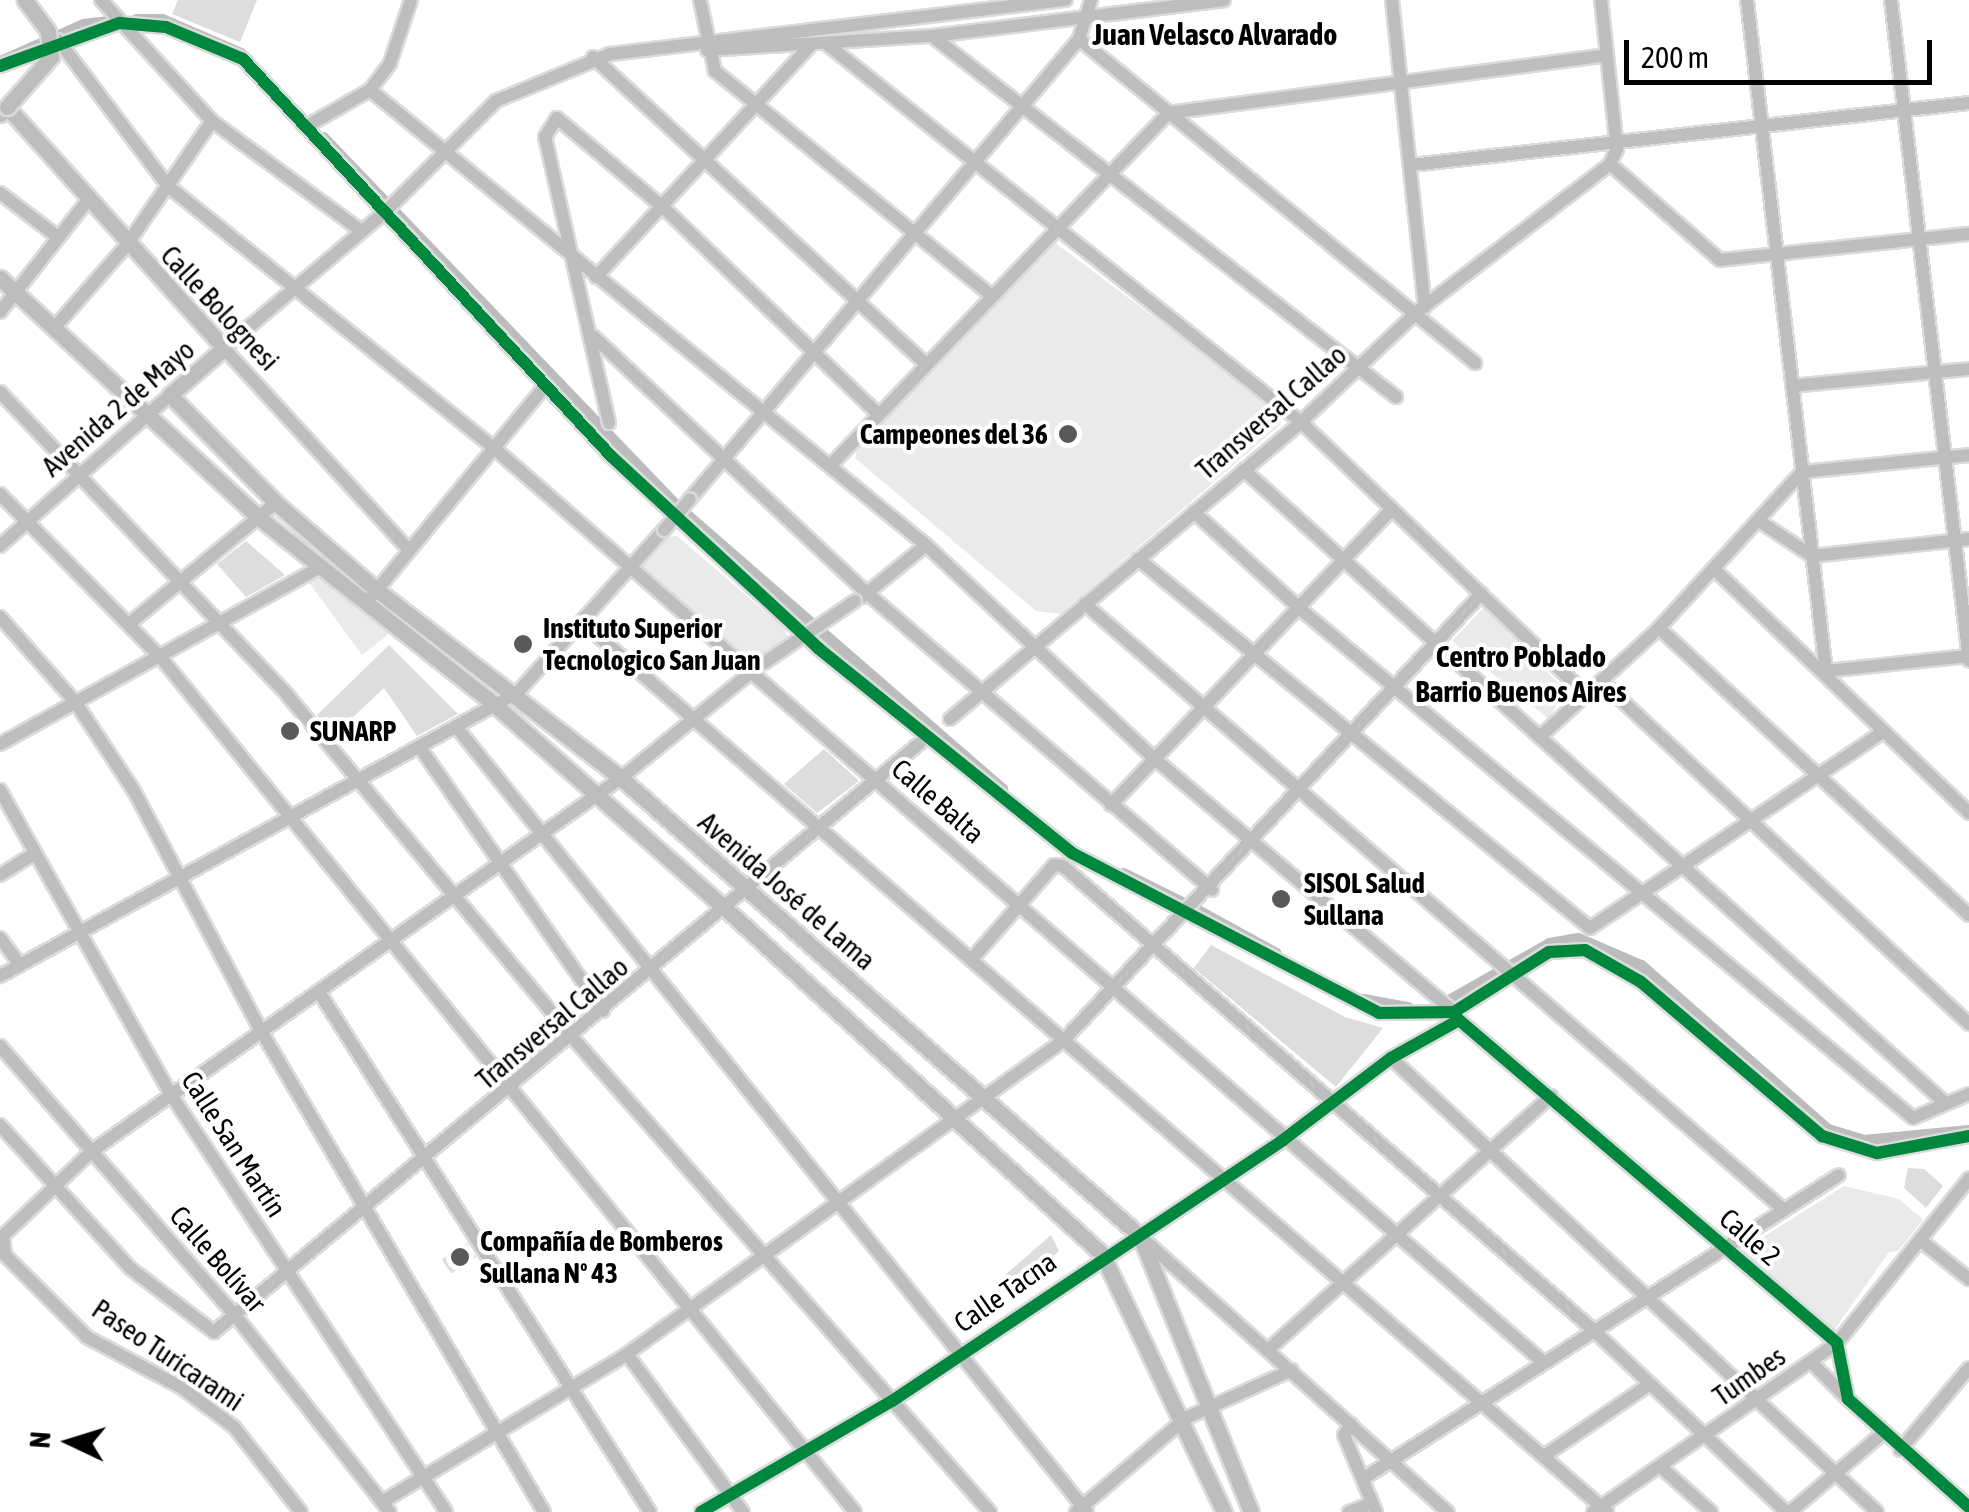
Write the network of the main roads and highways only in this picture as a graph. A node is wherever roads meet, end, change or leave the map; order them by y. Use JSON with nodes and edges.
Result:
{"nodes":[{"id":1,"x":25,"y":0,"type":"edge"},
{"id":2,"x":2,"y":107,"type":"edge"},
{"id":3,"x":0,"y":278,"type":"edge"},
{"id":4,"x":224,"y":348,"type":"joint"},
{"id":5,"x":170,"y":395,"type":"joint"},
{"id":6,"x":1224,"y":1512,"type":"edge"},
{"id":7,"x":1251,"y":1512,"type":"edge"}],
"edges":[{"from":1,"to":2,"type":"main road","bridge":true},
{"from":2,"to":4,"type":"main road","name":"Calle Bolognesi"},
{"from":3,"to":6,"type":"main road","name":"Avenida José de Lama"},
{"from":4,"to":5,"type":"main road","name":"Avenida 2 de Mayo"},
{"from":5,"to":7,"type":"main road","name":"Avenida José de Lama"}]}
